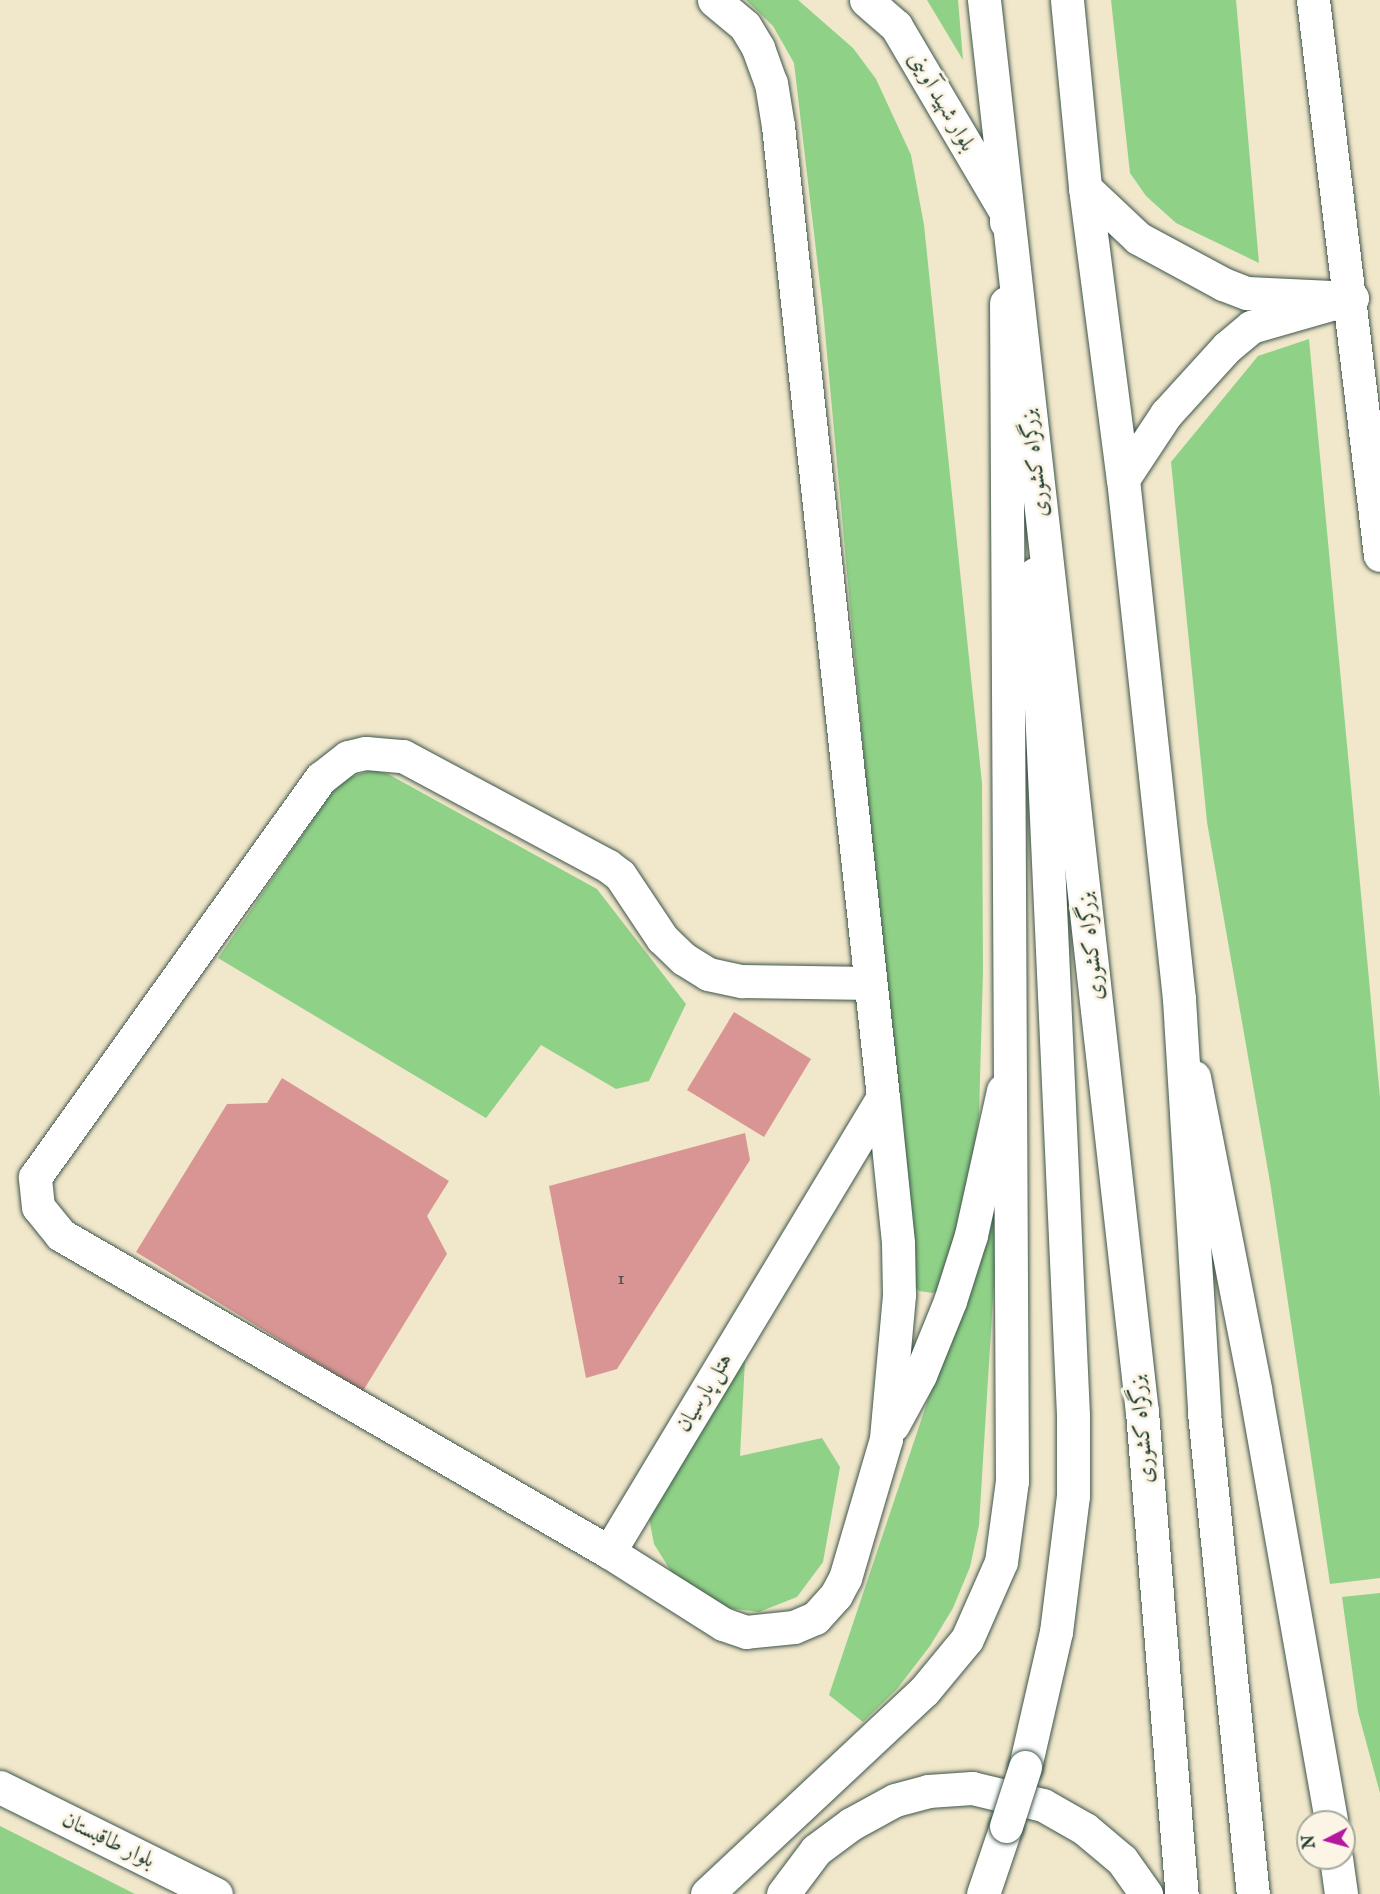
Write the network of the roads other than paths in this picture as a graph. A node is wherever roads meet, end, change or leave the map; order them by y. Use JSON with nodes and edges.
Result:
{"nodes":[{"id":1,"x":714,"y":0,"type":"edge"},
{"id":2,"x":866,"y":0,"type":"edge"},
{"id":3,"x":984,"y":0,"type":"edge"},
{"id":4,"x":1067,"y":0,"type":"edge"},
{"id":5,"x":1313,"y":0,"type":"edge"},
{"id":6,"x":1085,"y":188,"type":"junction"},
{"id":7,"x":1006,"y":213,"type":"junction"},
{"id":8,"x":1352,"y":298,"type":"junction"},
{"id":9,"x":1025,"y":367,"type":"junction"},
{"id":10,"x":1123,"y":479,"type":"junction"},
{"id":11,"x":1380,"y":555,"type":"edge"},
{"id":12,"x":870,"y":983,"type":"junction"},
{"id":13,"x":1179,"y":999,"type":"junction"},
{"id":14,"x":1010,"y":1054,"type":"junction"},
{"id":15,"x":883,"y":1097,"type":"junction"},
{"id":16,"x":886,"y":1440,"type":"junction"},
{"id":17,"x":609,"y":1552,"type":"junction"},
{"id":18,"x":0,"y":1787,"type":"edge"},
{"id":19,"x":1329,"y":1810,"type":"edge"},
{"id":20,"x":1338,"y":1870,"type":"edge"},
{"id":21,"x":216,"y":1894,"type":"edge"},
{"id":22,"x":707,"y":1894,"type":"edge"},
{"id":23,"x":783,"y":1894,"type":"edge"},
{"id":24,"x":983,"y":1894,"type":"edge"},
{"id":25,"x":1146,"y":1894,"type":"edge"},
{"id":26,"x":1182,"y":1894,"type":"edge"},
{"id":27,"x":1253,"y":1894,"type":"edge"},
{"id":28,"x":1341,"y":1894,"type":"edge"}],
"edges":[{"from":1,"to":12,"type":"main road"},
{"from":2,"to":7,"type":"main road","name":"بلوار شهید آوینی"},
{"from":3,"to":7,"type":"main road","name":"بزرگراه کشوری"},
{"from":4,"to":6,"type":"main road"},
{"from":5,"to":8,"type":"main road"},
{"from":6,"to":8,"type":"main road"},
{"from":6,"to":10,"type":"main road"},
{"from":7,"to":9,"type":"main road","name":"بزرگراه کشوری"},
{"from":7,"to":14,"type":"main road"},
{"from":8,"to":10,"type":"main road"},
{"from":8,"to":11,"type":"main road"},
{"from":9,"to":24,"type":"main road","bridge":true},
{"from":9,"to":26,"type":"main road","name":"بزرگراه کشوری"},
{"from":10,"to":13,"type":"main road"},
{"from":12,"to":15,"type":"main road"},
{"from":12,"to":17,"type":"main road"},
{"from":13,"to":19,"type":"main road"},
{"from":13,"to":27,"type":"main road"},
{"from":14,"to":16,"type":"main road"},
{"from":14,"to":22,"type":"main road"},
{"from":15,"to":16,"type":"main road"},
{"from":15,"to":17,"type":"main road","name":"هتل پارسیان"},
{"from":16,"to":17,"type":"main road"},
{"from":18,"to":21,"type":"main road","name":"بلوار طاقبستان"},
{"from":20,"to":28,"type":"main road"},
{"from":23,"to":25,"type":"main road"}]}
